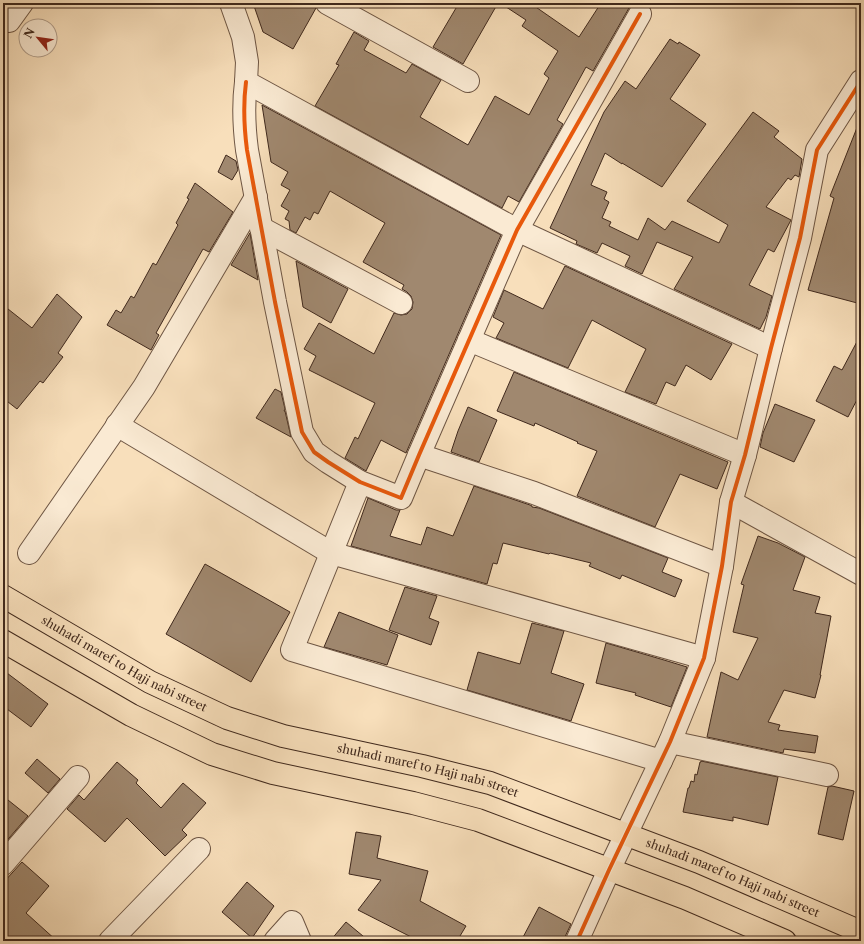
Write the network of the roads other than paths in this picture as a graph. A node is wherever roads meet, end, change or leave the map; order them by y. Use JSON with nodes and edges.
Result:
{"nodes":[{"id":1,"x":22,"y":3,"type":"edge"},
{"id":2,"x":230,"y":3,"type":"edge"},
{"id":3,"x":327,"y":3,"type":"edge"},
{"id":4,"x":640,"y":14,"type":"dead end"},
{"id":5,"x":9,"y":21,"type":"dead end"},
{"id":6,"x":468,"y":81,"type":"dead end"},
{"id":7,"x":861,"y":81,"type":"edge"},
{"id":8,"x":246,"y":82,"type":"junction"},
{"id":9,"x":256,"y":197,"type":"junction"},
{"id":10,"x":262,"y":228,"type":"junction"},
{"id":11,"x":517,"y":230,"type":"junction"},
{"id":12,"x":401,"y":303,"type":"dead end"},
{"id":13,"x":469,"y":340,"type":"junction"},
{"id":14,"x":771,"y":348,"type":"junction"},
{"id":15,"x":117,"y":425,"type":"junction"},
{"id":16,"x":419,"y":455,"type":"junction"},
{"id":17,"x":745,"y":455,"type":"junction"},
{"id":18,"x":360,"y":482,"type":"junction"},
{"id":19,"x":730,"y":502,"type":"junction"},
{"id":20,"x":29,"y":553,"type":"dead end"},
{"id":21,"x":331,"y":553,"type":"junction"},
{"id":22,"x":722,"y":566,"type":"junction"},
{"id":23,"x":861,"y":574,"type":"edge"},
{"id":24,"x":3,"y":596,"type":"edge"},
{"id":25,"x":3,"y":641,"type":"edge"},
{"id":26,"x":704,"y":658,"type":"junction"},
{"id":27,"x":666,"y":752,"type":"junction"},
{"id":28,"x":827,"y":775,"type":"dead end"},
{"id":29,"x":78,"y":777,"type":"dead end"},
{"id":30,"x":626,"y":835,"type":"junction"},
{"id":31,"x":200,"y":849,"type":"dead end"},
{"id":32,"x":3,"y":864,"type":"edge"},
{"id":33,"x":609,"y":870,"type":"junction"},
{"id":34,"x":861,"y":932,"type":"edge"},
{"id":35,"x":110,"y":941,"type":"edge"},
{"id":36,"x":275,"y":941,"type":"edge"},
{"id":37,"x":300,"y":941,"type":"edge"},
{"id":38,"x":577,"y":941,"type":"edge"},
{"id":39,"x":785,"y":941,"type":"edge"}],
"edges":[{"from":1,"to":5,"type":"street"},
{"from":2,"to":8,"type":"street"},
{"from":3,"to":6,"type":"street"},
{"from":4,"to":11,"type":"street"},
{"from":7,"to":14,"type":"street"},
{"from":8,"to":9,"type":"street"},
{"from":8,"to":11,"type":"street"},
{"from":9,"to":10,"type":"street"},
{"from":9,"to":15,"type":"street"},
{"from":10,"to":12,"type":"street"},
{"from":10,"to":18,"type":"street"},
{"from":11,"to":13,"type":"street"},
{"from":11,"to":14,"type":"street"},
{"from":13,"to":16,"type":"street"},
{"from":13,"to":17,"type":"street"},
{"from":14,"to":17,"type":"street"},
{"from":15,"to":20,"type":"street"},
{"from":15,"to":21,"type":"street"},
{"from":16,"to":18,"type":"street"},
{"from":16,"to":22,"type":"street"},
{"from":17,"to":19,"type":"street"},
{"from":18,"to":21,"type":"street"},
{"from":19,"to":22,"type":"street"},
{"from":19,"to":23,"type":"street"},
{"from":21,"to":26,"type":"street"},
{"from":21,"to":27,"type":"street"},
{"from":22,"to":26,"type":"street"},
{"from":24,"to":30,"type":"main road","name":"shuhadi maref to Haji nabi street"},
{"from":25,"to":33,"type":"main road"},
{"from":26,"to":27,"type":"street"},
{"from":27,"to":28,"type":"street"},
{"from":27,"to":30,"type":"street"},
{"from":29,"to":32,"type":"street"},
{"from":30,"to":33,"type":"street"},
{"from":30,"to":34,"type":"main road","name":"shuhadi maref to Haji nabi street"},
{"from":31,"to":35,"type":"street"},
{"from":33,"to":38,"type":"street"},
{"from":33,"to":39,"type":"main road"},
{"from":36,"to":37,"type":"street"}]}
